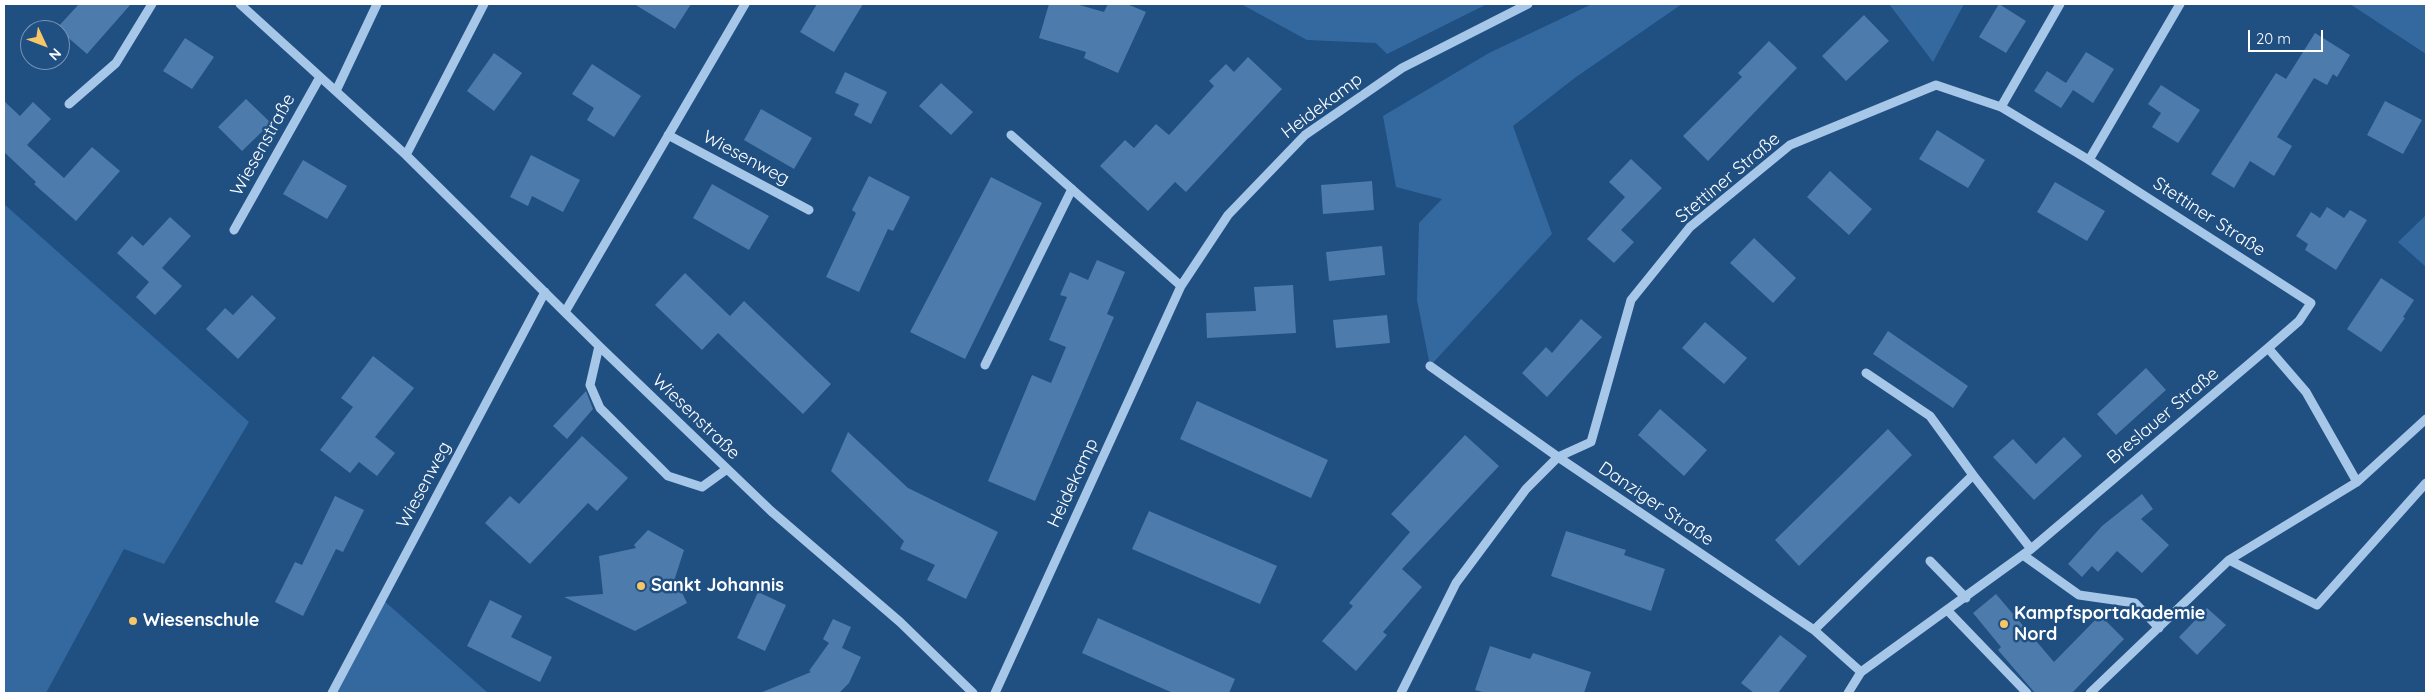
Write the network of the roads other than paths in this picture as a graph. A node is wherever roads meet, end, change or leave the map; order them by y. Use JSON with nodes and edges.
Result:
{"nodes":[{"id":1,"x":152,"y":4,"type":"edge"},
{"id":2,"x":240,"y":4,"type":"edge"},
{"id":3,"x":377,"y":4,"type":"edge"},
{"id":4,"x":484,"y":4,"type":"edge"},
{"id":5,"x":744,"y":4,"type":"edge"},
{"id":6,"x":1528,"y":4,"type":"edge"},
{"id":7,"x":2060,"y":4,"type":"edge"},
{"id":8,"x":2180,"y":4,"type":"edge"},
{"id":9,"x":320,"y":77,"type":"junction"},
{"id":10,"x":336,"y":91,"type":"junction"},
{"id":11,"x":69,"y":104,"type":"dead end"},
{"id":12,"x":2001,"y":107,"type":"junction"},
{"id":13,"x":1011,"y":134,"type":"dead end"},
{"id":14,"x":668,"y":135,"type":"junction"},
{"id":15,"x":406,"y":155,"type":"junction"},
{"id":16,"x":2089,"y":160,"type":"junction"},
{"id":17,"x":1072,"y":189,"type":"junction"},
{"id":18,"x":809,"y":210,"type":"dead end"},
{"id":19,"x":234,"y":230,"type":"dead end"},
{"id":20,"x":1180,"y":286,"type":"junction"},
{"id":21,"x":545,"y":292,"type":"junction"},
{"id":22,"x":2311,"y":303,"type":"joint"},
{"id":23,"x":565,"y":312,"type":"junction"},
{"id":24,"x":599,"y":346,"type":"junction"},
{"id":25,"x":2268,"y":348,"type":"junction"},
{"id":26,"x":985,"y":365,"type":"dead end"},
{"id":27,"x":1430,"y":366,"type":"dead end"},
{"id":28,"x":1866,"y":373,"type":"dead end"},
{"id":29,"x":2426,"y":419,"type":"edge"},
{"id":30,"x":1558,"y":457,"type":"junction"},
{"id":31,"x":727,"y":469,"type":"junction"},
{"id":32,"x":1973,"y":475,"type":"junction"},
{"id":33,"x":2357,"y":482,"type":"junction"},
{"id":34,"x":2426,"y":483,"type":"edge"},
{"id":35,"x":2031,"y":549,"type":"junction"},
{"id":36,"x":2023,"y":555,"type":"junction"},
{"id":37,"x":2228,"y":560,"type":"junction"},
{"id":38,"x":1930,"y":561,"type":"dead end"},
{"id":39,"x":1966,"y":598,"type":"junction"},
{"id":40,"x":1948,"y":611,"type":"junction"},
{"id":41,"x":2159,"y":628,"type":"junction"},
{"id":42,"x":1814,"y":630,"type":"junction"},
{"id":43,"x":1862,"y":672,"type":"junction"},
{"id":44,"x":332,"y":693,"type":"edge"},
{"id":45,"x":973,"y":693,"type":"edge"},
{"id":46,"x":994,"y":693,"type":"edge"},
{"id":47,"x":1401,"y":693,"type":"edge"},
{"id":48,"x":1848,"y":693,"type":"edge"},
{"id":49,"x":2028,"y":693,"type":"edge"},
{"id":50,"x":2090,"y":693,"type":"edge"}],
"edges":[{"from":1,"to":11,"type":"street"},
{"from":2,"to":9,"type":"street","name":"Wiesenstraße"},
{"from":3,"to":10,"type":"street"},
{"from":4,"to":15,"type":"street"},
{"from":5,"to":14,"type":"street"},
{"from":6,"to":20,"type":"street","name":"Heidekamp"},
{"from":7,"to":12,"type":"street"},
{"from":8,"to":16,"type":"street"},
{"from":9,"to":10,"type":"street","name":"Wiesenstraße"},
{"from":9,"to":19,"type":"street","name":"Wiesenstraße"},
{"from":10,"to":15,"type":"street","name":"Wiesenstraße"},
{"from":12,"to":16,"type":"street","name":"Stettiner Straße"},
{"from":12,"to":30,"type":"street","name":"Stettiner Straße"},
{"from":13,"to":17,"type":"street"},
{"from":14,"to":18,"type":"street","name":"Wiesenweg"},
{"from":14,"to":23,"type":"street"},
{"from":15,"to":21,"type":"street","name":"Wiesenstraße"},
{"from":16,"to":22,"type":"street","name":"Stettiner Straße"},
{"from":17,"to":20,"type":"street"},
{"from":17,"to":26,"type":"street"},
{"from":20,"to":46,"type":"street","name":"Heidekamp"},
{"from":21,"to":23,"type":"street","name":"Wiesenstraße"},
{"from":21,"to":44,"type":"street","name":"Wiesenweg"},
{"from":22,"to":25,"type":"street","name":"Breslauer Straße"},
{"from":23,"to":24,"type":"street","name":"Wiesenstraße"},
{"from":24,"to":31,"type":"street","name":"Wiesenstraße"},
{"from":24,"to":31,"type":"street"},
{"from":25,"to":33,"type":"street"},
{"from":25,"to":35,"type":"street","name":"Breslauer Straße"},
{"from":27,"to":30,"type":"street","name":"Danziger Straße"},
{"from":28,"to":32,"type":"street"},
{"from":29,"to":33,"type":"street"},
{"from":30,"to":42,"type":"street","name":"Danziger Straße"},
{"from":30,"to":47,"type":"street"},
{"from":31,"to":45,"type":"street","name":"Wiesenstraße"},
{"from":32,"to":35,"type":"street"},
{"from":32,"to":42,"type":"street"},
{"from":33,"to":37,"type":"street"},
{"from":34,"to":37,"type":"street"},
{"from":35,"to":36,"type":"street","name":"Breslauer Straße"},
{"from":36,"to":39,"type":"street","name":"Breslauer Straße"},
{"from":36,"to":41,"type":"street"},
{"from":37,"to":41,"type":"street"},
{"from":38,"to":39,"type":"street"},
{"from":39,"to":40,"type":"street","name":"Breslauer Straße"},
{"from":40,"to":43,"type":"street","name":"Breslauer Straße"},
{"from":40,"to":49,"type":"street"},
{"from":41,"to":50,"type":"street"},
{"from":42,"to":43,"type":"street","name":"Danziger Straße"},
{"from":43,"to":48,"type":"street","name":"Breslauer Straße"}]}
